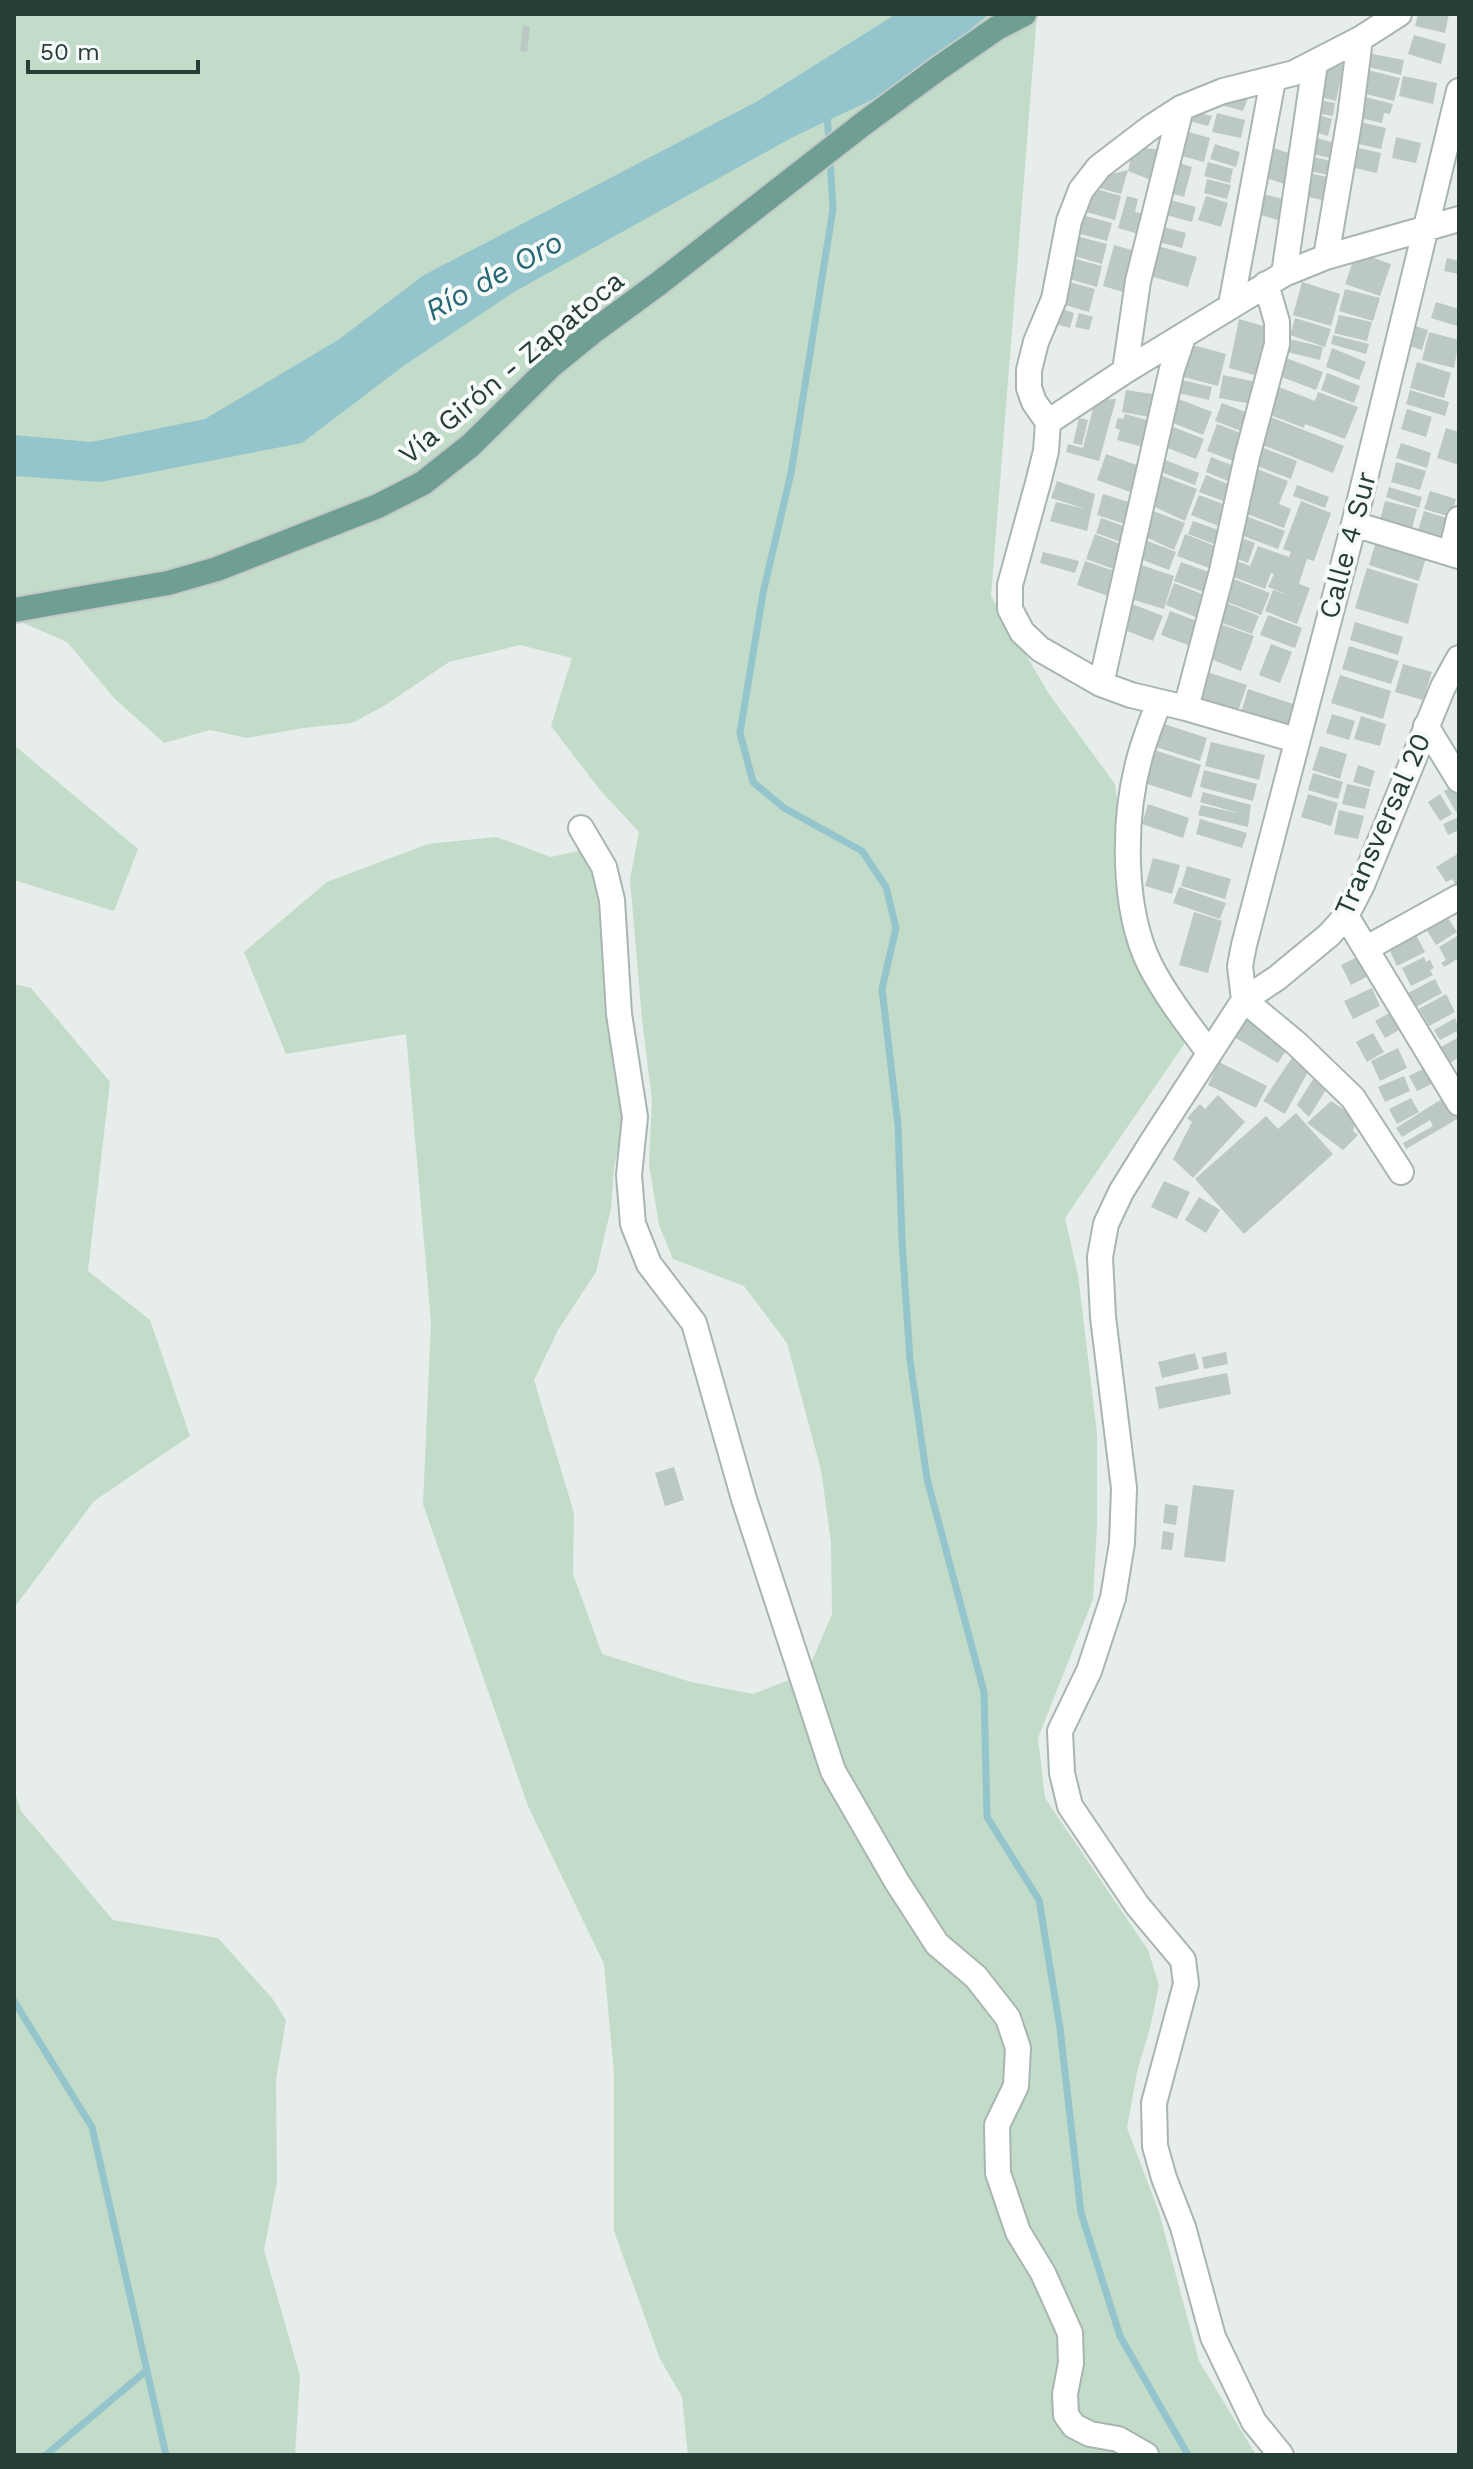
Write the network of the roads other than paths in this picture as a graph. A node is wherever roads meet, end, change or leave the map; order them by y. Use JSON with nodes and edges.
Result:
{"nodes":[{"id":1,"x":1024,"y":14,"type":"edge"},
{"id":2,"x":1399,"y":14,"type":"edge"},
{"id":3,"x":1360,"y":39,"type":"junction"},
{"id":4,"x":1315,"y":64,"type":"junction"},
{"id":5,"x":1273,"y":80,"type":"junction"},
{"id":6,"x":1459,"y":91,"type":"edge"},
{"id":7,"x":1181,"y":108,"type":"junction"},
{"id":8,"x":1459,"y":219,"type":"edge"},
{"id":9,"x":1426,"y":227,"type":"junction"},
{"id":10,"x":1326,"y":257,"type":"junction"},
{"id":11,"x":1275,"y":279,"type":"junction"},
{"id":12,"x":1231,"y":305,"type":"junction"},
{"id":13,"x":1183,"y":337,"type":"junction"},
{"id":14,"x":1125,"y":371,"type":"junction"},
{"id":15,"x":1048,"y":422,"type":"junction"},
{"id":16,"x":1459,"y":519,"type":"edge"},
{"id":17,"x":1354,"y":524,"type":"junction"},
{"id":18,"x":1455,"y":554,"type":"edge"},
{"id":19,"x":14,"y":610,"type":"edge"},
{"id":20,"x":1459,"y":658,"type":"edge"},
{"id":21,"x":1101,"y":684,"type":"junction"},
{"id":22,"x":1159,"y":702,"type":"junction"},
{"id":23,"x":1186,"y":708,"type":"junction"},
{"id":24,"x":1426,"y":726,"type":"junction"},
{"id":25,"x":1296,"y":740,"type":"junction"},
{"id":26,"x":1459,"y":780,"type":"edge"},
{"id":27,"x":581,"y":828,"type":"dead end"},
{"id":28,"x":1459,"y":897,"type":"edge"},
{"id":29,"x":1346,"y":916,"type":"junction"},
{"id":30,"x":1367,"y":948,"type":"junction"},
{"id":31,"x":1244,"y":1000,"type":"junction"},
{"id":32,"x":1208,"y":1051,"type":"junction"},
{"id":33,"x":1459,"y":1103,"type":"edge"},
{"id":34,"x":1401,"y":1172,"type":"dead end"},
{"id":35,"x":1146,"y":2455,"type":"edge"},
{"id":36,"x":1281,"y":2455,"type":"edge"}],
"edges":[{"from":1,"to":19,"type":"main road","name":"Vía Girón - Zapatoca"},
{"from":2,"to":3,"type":"street"},
{"from":3,"to":4,"type":"street"},
{"from":3,"to":10,"type":"street"},
{"from":4,"to":5,"type":"street"},
{"from":4,"to":11,"type":"street"},
{"from":5,"to":7,"type":"street"},
{"from":5,"to":12,"type":"street"},
{"from":6,"to":9,"type":"street","name":"Calle 4 Sur"},
{"from":7,"to":14,"type":"street"},
{"from":7,"to":15,"type":"street"},
{"from":8,"to":9,"type":"street"},
{"from":9,"to":10,"type":"street"},
{"from":9,"to":17,"type":"street","name":"Calle 4 Sur"},
{"from":10,"to":11,"type":"street"},
{"from":11,"to":12,"type":"street"},
{"from":11,"to":23,"type":"street"},
{"from":12,"to":13,"type":"street"},
{"from":13,"to":14,"type":"street"},
{"from":13,"to":21,"type":"street"},
{"from":14,"to":15,"type":"street"},
{"from":15,"to":21,"type":"street"},
{"from":16,"to":18,"type":"street"},
{"from":17,"to":18,"type":"street"},
{"from":17,"to":25,"type":"street","name":"Calle 4 Sur"},
{"from":20,"to":24,"type":"street","name":"Transversal 20"},
{"from":21,"to":22,"type":"street"},
{"from":22,"to":23,"type":"street"},
{"from":22,"to":32,"type":"street"},
{"from":23,"to":25,"type":"street"},
{"from":24,"to":26,"type":"street"},
{"from":24,"to":29,"type":"street","name":"Transversal 20"},
{"from":25,"to":31,"type":"street","name":"Calle 4 Sur"},
{"from":27,"to":35,"type":"street"},
{"from":28,"to":30,"type":"street"},
{"from":29,"to":30,"type":"street"},
{"from":29,"to":31,"type":"street","name":"Transversal 20"},
{"from":30,"to":33,"type":"street"},
{"from":31,"to":32,"type":"street"},
{"from":31,"to":34,"type":"street"},
{"from":32,"to":36,"type":"street"}]}
